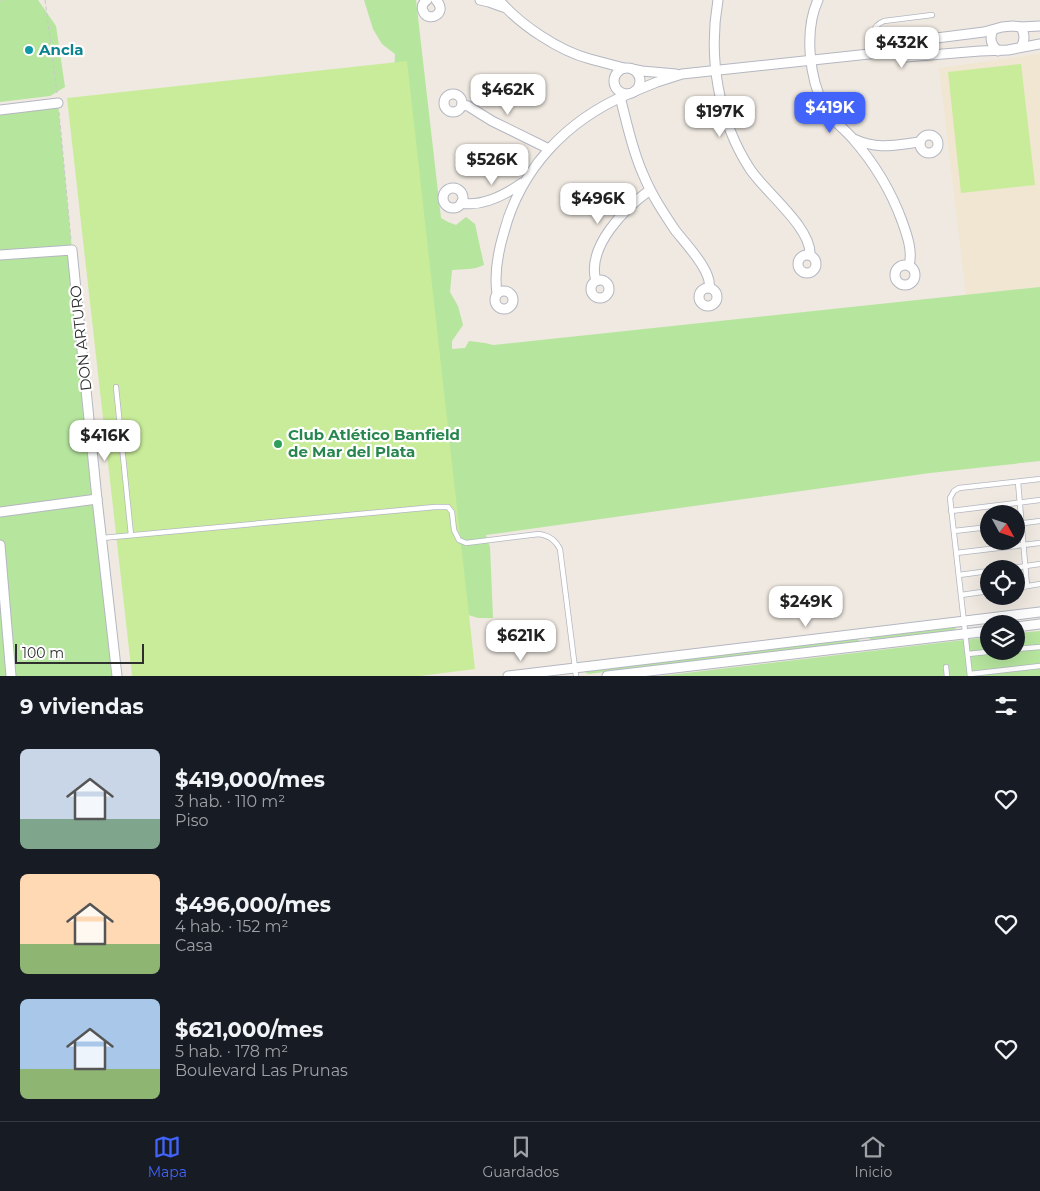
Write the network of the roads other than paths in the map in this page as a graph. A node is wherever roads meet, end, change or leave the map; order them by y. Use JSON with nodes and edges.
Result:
{"nodes":[{"id":1,"x":427,"y":0,"type":"edge"},
{"id":2,"x":437,"y":0,"type":"edge"},
{"id":3,"x":480,"y":0,"type":"edge"},
{"id":4,"x":499,"y":0,"type":"edge"},
{"id":5,"x":718,"y":0,"type":"edge"},
{"id":6,"x":818,"y":0,"type":"edge"},
{"id":7,"x":506,"y":8,"type":"junction"},
{"id":8,"x":932,"y":15,"type":"dead end"},
{"id":9,"x":1040,"y":26,"type":"edge"},
{"id":10,"x":1021,"y":27,"type":"junction"},
{"id":11,"x":993,"y":30,"type":"junction"},
{"id":12,"x":938,"y":38,"type":"junction"},
{"id":13,"x":1040,"y":44,"type":"edge"},
{"id":14,"x":1021,"y":47,"type":"junction"},
{"id":15,"x":898,"y":51,"type":"junction"},
{"id":16,"x":998,"y":51,"type":"junction"},
{"id":17,"x":874,"y":54,"type":"junction"},
{"id":18,"x":939,"y":54,"type":"junction"},
{"id":19,"x":595,"y":60,"type":"junction"},
{"id":20,"x":811,"y":60,"type":"junction"},
{"id":21,"x":628,"y":69,"type":"junction"},
{"id":22,"x":716,"y":71,"type":"junction"},
{"id":23,"x":682,"y":74,"type":"junction"},
{"id":24,"x":614,"y":84,"type":"junction"},
{"id":25,"x":627,"y":94,"type":"junction"},
{"id":26,"x":58,"y":103,"type":"road end"},
{"id":27,"x":609,"y":103,"type":"junction"},
{"id":28,"x":462,"y":105,"type":"dead end"},
{"id":29,"x":0,"y":110,"type":"edge"},
{"id":30,"x":852,"y":138,"type":"junction"},
{"id":31,"x":920,"y":142,"type":"dead end"},
{"id":32,"x":550,"y":149,"type":"junction"},
{"id":33,"x":524,"y":182,"type":"junction"},
{"id":34,"x":650,"y":190,"type":"junction"},
{"id":35,"x":461,"y":203,"type":"dead end"},
{"id":36,"x":0,"y":255,"type":"edge"},
{"id":37,"x":810,"y":255,"type":"dead end"},
{"id":38,"x":908,"y":266,"type":"dead end"},
{"id":39,"x":596,"y":281,"type":"dead end"},
{"id":40,"x":709,"y":288,"type":"dead end"},
{"id":41,"x":497,"y":293,"type":"dead end"},
{"id":42,"x":116,"y":387,"type":"dead end"},
{"id":43,"x":1040,"y":479,"type":"edge"},
{"id":44,"x":1018,"y":482,"type":"junction"},
{"id":45,"x":97,"y":499,"type":"junction"},
{"id":46,"x":1040,"y":500,"type":"edge"},
{"id":47,"x":1020,"y":503,"type":"junction"},
{"id":48,"x":951,"y":511,"type":"junction"},
{"id":49,"x":0,"y":512,"type":"edge"},
{"id":50,"x":1040,"y":521,"type":"edge"},
{"id":51,"x":1025,"y":523,"type":"edge"},
{"id":52,"x":980,"y":528,"type":"edge"},
{"id":53,"x":954,"y":531,"type":"junction"},
{"id":54,"x":131,"y":535,"type":"junction"},
{"id":55,"x":102,"y":538,"type":"junction"},
{"id":56,"x":1040,"y":543,"type":"edge"},
{"id":57,"x":0,"y":545,"type":"edge"},
{"id":58,"x":1025,"y":545,"type":"edge"},
{"id":59,"x":980,"y":550,"type":"edge"},
{"id":60,"x":956,"y":552,"type":"junction"},
{"id":61,"x":1040,"y":564,"type":"edge"},
{"id":62,"x":1025,"y":566,"type":"joint"},
{"id":63,"x":980,"y":572,"type":"edge"},
{"id":64,"x":959,"y":575,"type":"junction"},
{"id":65,"x":1040,"y":584,"type":"edge"},
{"id":66,"x":1027,"y":586,"type":"joint"},
{"id":67,"x":980,"y":592,"type":"edge"},
{"id":68,"x":961,"y":595,"type":"junction"},
{"id":69,"x":1040,"y":612,"type":"edge"},
{"id":70,"x":964,"y":621,"type":"junction"},
{"id":71,"x":1040,"y":624,"type":"edge"},
{"id":72,"x":1025,"y":626,"type":"edge"},
{"id":73,"x":980,"y":632,"type":"edge"},
{"id":74,"x":863,"y":633,"type":"junction"},
{"id":75,"x":966,"y":633,"type":"junction"},
{"id":76,"x":864,"y":645,"type":"junction"},
{"id":77,"x":1040,"y":647,"type":"edge"},
{"id":78,"x":1025,"y":648,"type":"edge"},
{"id":79,"x":980,"y":653,"type":"edge"},
{"id":80,"x":968,"y":654,"type":"junction"},
{"id":81,"x":1040,"y":666,"type":"edge"},
{"id":82,"x":946,"y":667,"type":"dead end"},
{"id":83,"x":575,"y":672,"type":"edge"},
{"id":84,"x":970,"y":675,"type":"edge"},
{"id":85,"x":11,"y":676,"type":"edge"},
{"id":86,"x":117,"y":676,"type":"edge"},
{"id":87,"x":508,"y":676,"type":"edge"},
{"id":88,"x":606,"y":676,"type":"edge"},
{"id":89,"x":947,"y":676,"type":"edge"}],
"edges":[{"from":1,"to":2,"type":"street"},
{"from":3,"to":7,"type":"street"},
{"from":4,"to":7,"type":"street"},
{"from":5,"to":22,"type":"street"},
{"from":6,"to":20,"type":"street"},
{"from":7,"to":19,"type":"street"},
{"from":8,"to":17,"type":"lane"},
{"from":9,"to":10,"type":"street"},
{"from":10,"to":11,"type":"street"},
{"from":10,"to":14,"type":"street"},
{"from":11,"to":12,"type":"street"},
{"from":11,"to":16,"type":"street"},
{"from":12,"to":15,"type":"street"},
{"from":12,"to":18,"type":"street"},
{"from":13,"to":14,"type":"street"},
{"from":14,"to":16,"type":"street"},
{"from":15,"to":17,"type":"street"},
{"from":15,"to":18,"type":"street"},
{"from":16,"to":18,"type":"street"},
{"from":17,"to":20,"type":"street"},
{"from":19,"to":21,"type":"street"},
{"from":19,"to":24,"type":"street"},
{"from":20,"to":22,"type":"street"},
{"from":20,"to":30,"type":"street"},
{"from":21,"to":23,"type":"street"},
{"from":21,"to":24,"type":"street"},
{"from":21,"to":25,"type":"street"},
{"from":22,"to":23,"type":"street"},
{"from":22,"to":37,"type":"street"},
{"from":23,"to":25,"type":"street"},
{"from":24,"to":25,"type":"street"},
{"from":24,"to":27,"type":"street"},
{"from":25,"to":27,"type":"street"},
{"from":25,"to":34,"type":"street"},
{"from":26,"to":29,"type":"street"},
{"from":27,"to":32,"type":"street"},
{"from":28,"to":32,"type":"street"},
{"from":30,"to":31,"type":"street"},
{"from":30,"to":38,"type":"street"},
{"from":32,"to":33,"type":"street"},
{"from":33,"to":35,"type":"street"},
{"from":33,"to":41,"type":"street"},
{"from":34,"to":39,"type":"street"},
{"from":34,"to":40,"type":"street"},
{"from":36,"to":45,"type":"street","name":"DON ARTURO"},
{"from":42,"to":54,"type":"lane"},
{"from":43,"to":44,"type":"lane"},
{"from":44,"to":47,"type":"lane"},
{"from":44,"to":48,"type":"lane"},
{"from":45,"to":49,"type":"street"},
{"from":45,"to":55,"type":"street","name":"DON ARTURO"},
{"from":46,"to":47,"type":"lane"},
{"from":47,"to":48,"type":"lane"},
{"from":48,"to":53,"type":"lane"},
{"from":50,"to":51,"type":"lane"},
{"from":52,"to":53,"type":"lane"},
{"from":53,"to":60,"type":"lane"},
{"from":54,"to":55,"type":"lane"},
{"from":54,"to":83,"type":"lane"},
{"from":55,"to":86,"type":"street","name":"DON ARTURO"},
{"from":56,"to":58,"type":"lane"},
{"from":57,"to":85,"type":"street"},
{"from":59,"to":60,"type":"lane"},
{"from":60,"to":64,"type":"lane"},
{"from":61,"to":62,"type":"lane"},
{"from":62,"to":66,"type":"lane"},
{"from":63,"to":64,"type":"lane"},
{"from":64,"to":68,"type":"lane"},
{"from":65,"to":66,"type":"lane"},
{"from":67,"to":68,"type":"lane"},
{"from":68,"to":70,"type":"lane"},
{"from":69,"to":70,"type":"street"},
{"from":70,"to":74,"type":"street"},
{"from":70,"to":75,"type":"lane"},
{"from":71,"to":72,"type":"street"},
{"from":73,"to":75,"type":"street"},
{"from":74,"to":76,"type":"street"},
{"from":74,"to":83,"type":"street"},
{"from":75,"to":76,"type":"street"},
{"from":75,"to":80,"type":"lane"},
{"from":76,"to":88,"type":"street"},
{"from":77,"to":78,"type":"lane"},
{"from":79,"to":80,"type":"lane"},
{"from":80,"to":84,"type":"lane"},
{"from":81,"to":84,"type":"lane"},
{"from":82,"to":89,"type":"lane"},
{"from":83,"to":87,"type":"street"}]}
